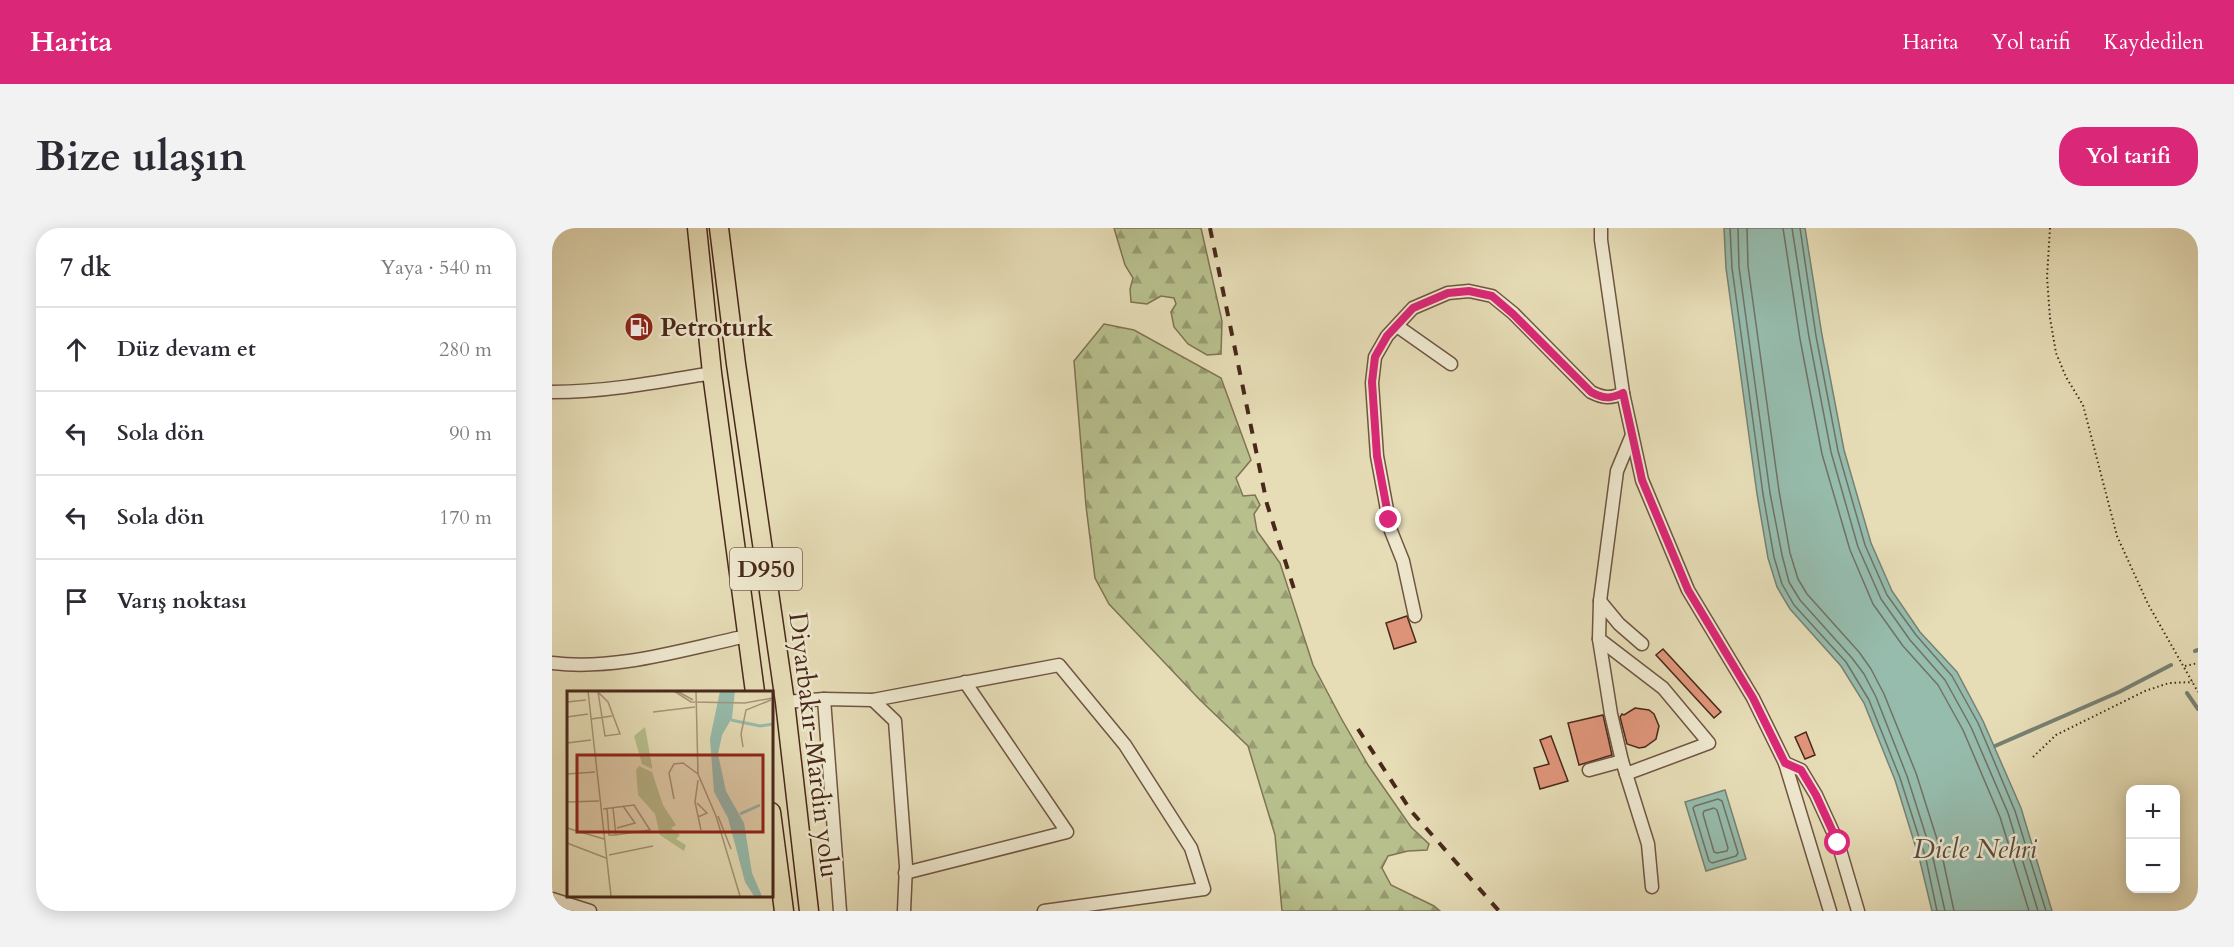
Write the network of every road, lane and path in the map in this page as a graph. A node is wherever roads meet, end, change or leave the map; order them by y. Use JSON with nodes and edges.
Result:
{"nodes":[{"id":1,"x":697,"y":228,"type":"edge"},
{"id":2,"x":719,"y":228,"type":"edge"},
{"id":3,"x":1601,"y":228,"type":"edge"},
{"id":4,"x":2050,"y":228,"type":"edge"},
{"id":5,"x":1397,"y":326,"type":"junction"},
{"id":6,"x":1451,"y":364,"type":"dead end"},
{"id":7,"x":712,"y":373,"type":"junction"},
{"id":8,"x":552,"y":392,"type":"edge"},
{"id":9,"x":1623,"y":393,"type":"junction"},
{"id":10,"x":1632,"y":435,"type":"junction"},
{"id":11,"x":1600,"y":601,"type":"junction"},
{"id":12,"x":1415,"y":616,"type":"dead end"},
{"id":13,"x":747,"y":636,"type":"junction"},
{"id":14,"x":1599,"y":639,"type":"junction"},
{"id":15,"x":1642,"y":644,"type":"dead end"},
{"id":16,"x":552,"y":663,"type":"edge"},
{"id":17,"x":2198,"y":663,"type":"edge"},
{"id":18,"x":2185,"y":666,"type":"junction"},
{"id":19,"x":965,"y":682,"type":"junction"},
{"id":20,"x":2193,"y":682,"type":"junction"},
{"id":21,"x":755,"y":691,"type":"edge"},
{"id":22,"x":2198,"y":692,"type":"edge"},
{"id":23,"x":824,"y":699,"type":"junction"},
{"id":24,"x":873,"y":700,"type":"junction"},
{"id":25,"x":785,"y":702,"type":"junction"},
{"id":26,"x":2033,"y":757,"type":"dead end"},
{"id":27,"x":1622,"y":761,"type":"junction"},
{"id":28,"x":1785,"y":763,"type":"junction"},
{"id":29,"x":1589,"y":770,"type":"dead end"},
{"id":30,"x":1626,"y":774,"type":"junction"},
{"id":31,"x":772,"y":820,"type":"edge"},
{"id":32,"x":905,"y":873,"type":"junction"},
{"id":33,"x":1652,"y":887,"type":"dead end"},
{"id":34,"x":552,"y":899,"type":"edge"},
{"id":35,"x":590,"y":911,"type":"edge"},
{"id":36,"x":784,"y":911,"type":"edge"},
{"id":37,"x":809,"y":911,"type":"edge"},
{"id":38,"x":840,"y":911,"type":"edge"},
{"id":39,"x":904,"y":911,"type":"edge"},
{"id":40,"x":1044,"y":911,"type":"edge"},
{"id":41,"x":1830,"y":911,"type":"edge"},
{"id":42,"x":1858,"y":911,"type":"edge"}],
"edges":[{"from":1,"to":7,"type":"highway","name":"Diyarbakır-Mardin yolu","number":"D950"},
{"from":2,"to":25,"type":"highway","name":"Diyarbakır-Mardin yolu","number":"D950"},
{"from":3,"to":9,"type":"street"},
{"from":4,"to":18,"type":"path"},
{"from":5,"to":6,"type":"street"},
{"from":5,"to":9,"type":"street"},
{"from":5,"to":12,"type":"street"},
{"from":7,"to":8,"type":"street"},
{"from":7,"to":13,"type":"highway","name":"Diyarbakır-Mardin yolu","number":"D950"},
{"from":9,"to":10,"type":"street"},
{"from":10,"to":11,"type":"street"},
{"from":10,"to":28,"type":"street"},
{"from":11,"to":14,"type":"street"},
{"from":11,"to":15,"type":"street"},
{"from":13,"to":16,"type":"street"},
{"from":13,"to":21,"type":"highway","name":"Diyarbakır-Mardin yolu","number":"D950"},
{"from":14,"to":27,"type":"street"},
{"from":14,"to":30,"type":"street"},
{"from":17,"to":18,"type":"path"},
{"from":18,"to":20,"type":"path"},
{"from":19,"to":24,"type":"street"},
{"from":19,"to":32,"type":"street"},
{"from":19,"to":40,"type":"street"},
{"from":20,"to":22,"type":"path"},
{"from":20,"to":26,"type":"path"},
{"from":23,"to":24,"type":"street"},
{"from":23,"to":25,"type":"street"},
{"from":23,"to":38,"type":"street"},
{"from":24,"to":32,"type":"street"},
{"from":25,"to":37,"type":"highway","name":"Diyarbakır-Mardin yolu","number":"D950"},
{"from":27,"to":29,"type":"street"},
{"from":27,"to":30,"type":"street"},
{"from":28,"to":41,"type":"street"},
{"from":28,"to":42,"type":"street"},
{"from":30,"to":33,"type":"street"},
{"from":31,"to":36,"type":"highway","name":"Diyarbakır-Mardin yolu"},
{"from":32,"to":39,"type":"street"},
{"from":34,"to":35,"type":"street"}]}
